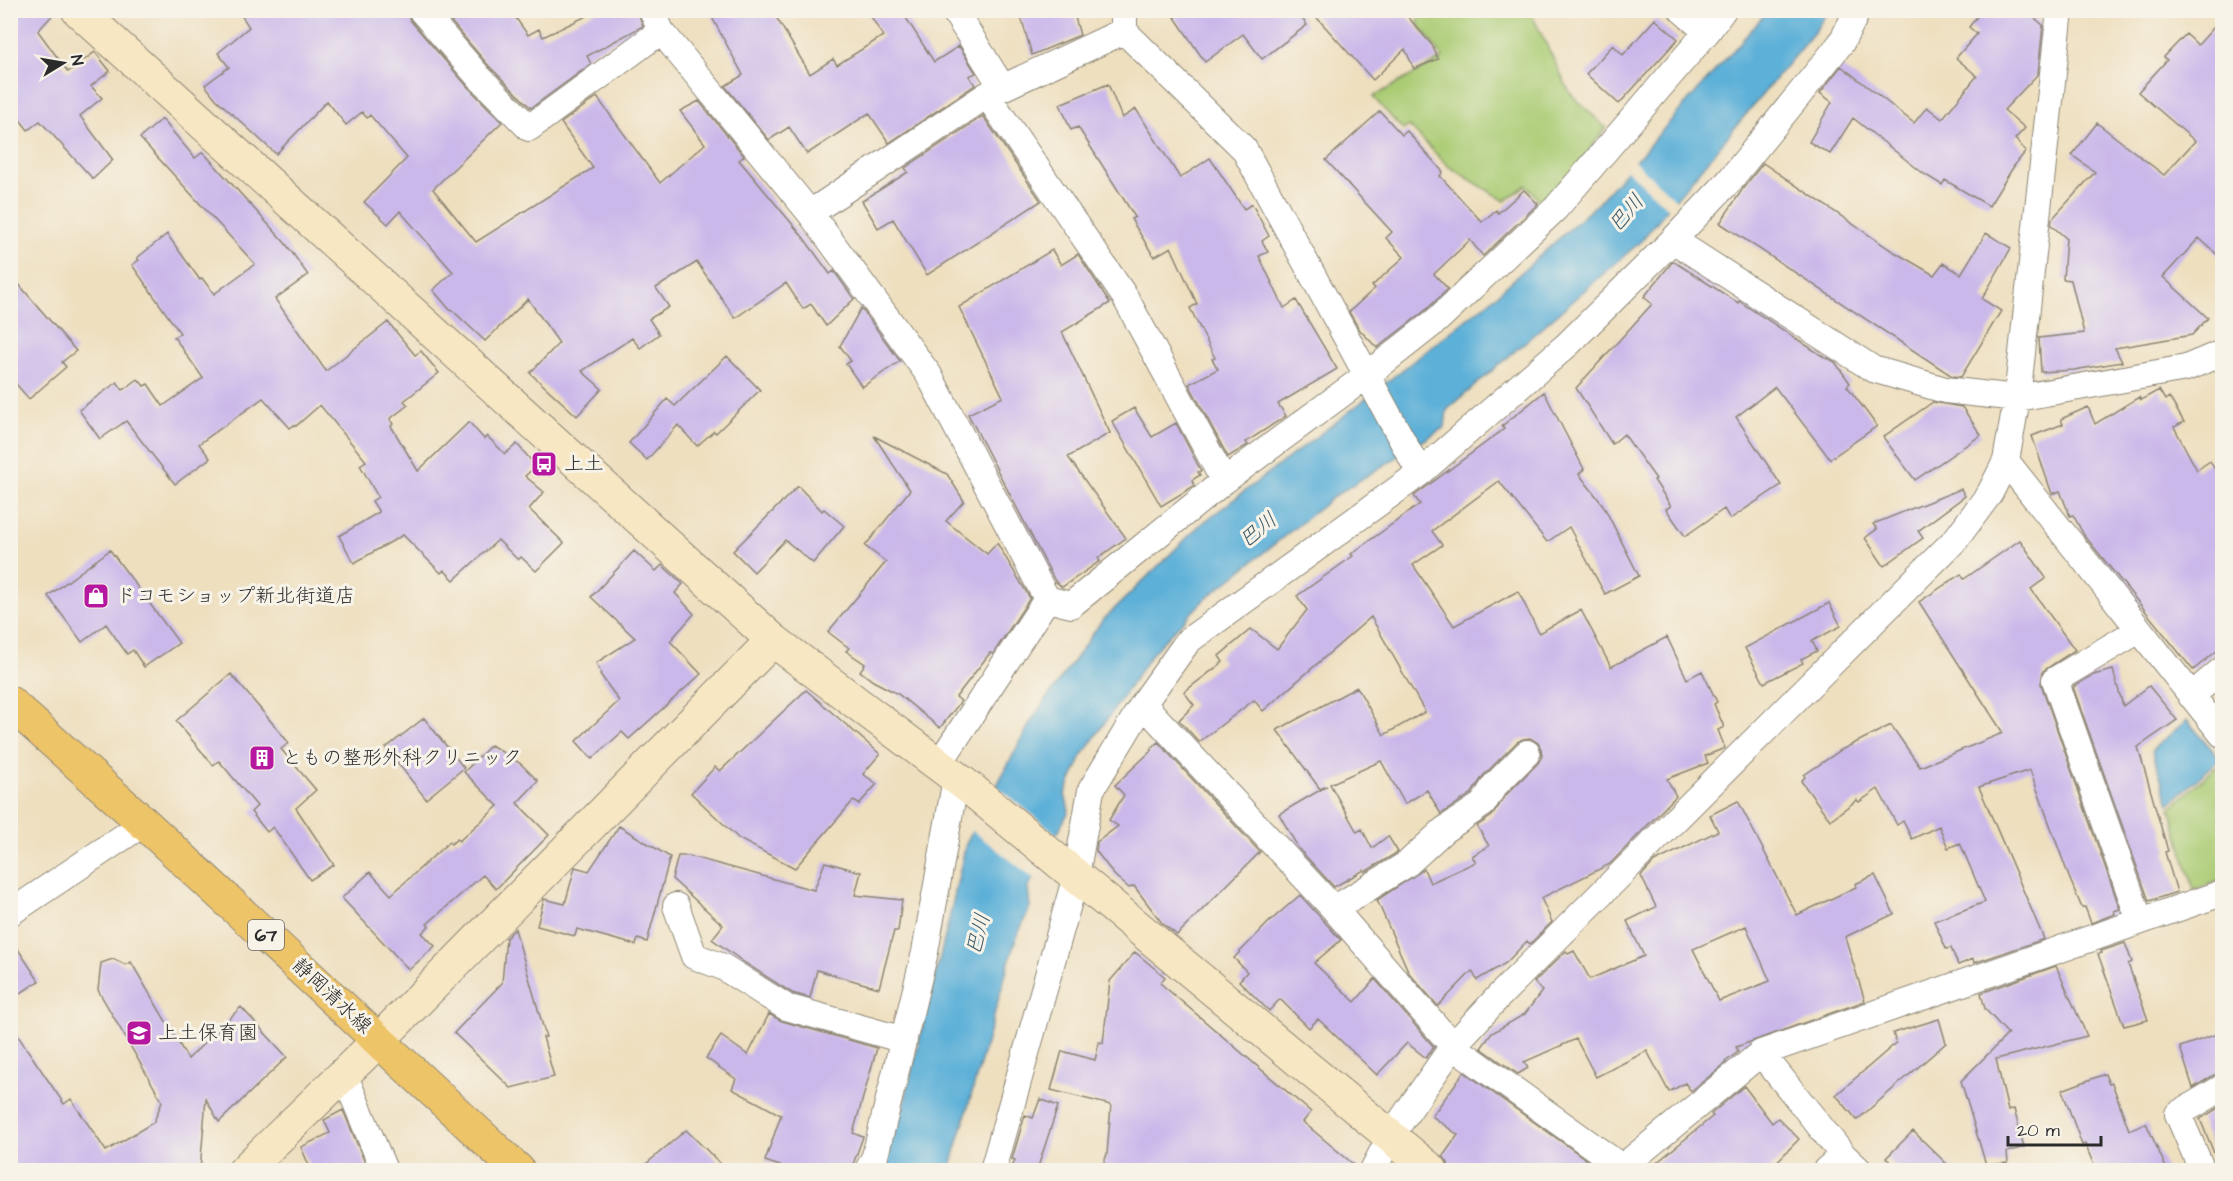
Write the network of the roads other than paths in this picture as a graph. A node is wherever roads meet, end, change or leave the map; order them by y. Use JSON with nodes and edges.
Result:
{"nodes":[{"id":1,"x":78,"y":10,"type":"edge"},
{"id":2,"x":421,"y":10,"type":"edge"},
{"id":3,"x":954,"y":10,"type":"edge"},
{"id":4,"x":1682,"y":10,"type":"edge"},
{"id":5,"x":1723,"y":10,"type":"edge"},
{"id":6,"x":1858,"y":10,"type":"edge"},
{"id":7,"x":2060,"y":10,"type":"edge"},
{"id":8,"x":656,"y":21,"type":"edge"},
{"id":9,"x":1124,"y":21,"type":"edge"},
{"id":10,"x":1707,"y":32,"type":"junction"},
{"id":11,"x":994,"y":91,"type":"junction"},
{"id":12,"x":810,"y":213,"type":"junction"},
{"id":13,"x":1673,"y":240,"type":"junction"},
{"id":14,"x":2223,"y":353,"type":"edge"},
{"id":15,"x":1368,"y":380,"type":"junction"},
{"id":16,"x":2017,"y":398,"type":"junction"},
{"id":17,"x":2006,"y":461,"type":"junction"},
{"id":18,"x":1418,"y":468,"type":"junction"},
{"id":19,"x":1224,"y":481,"type":"junction"},
{"id":20,"x":1047,"y":599,"type":"junction"},
{"id":21,"x":2139,"y":630,"type":"junction"},
{"id":22,"x":773,"y":640,"type":"junction"},
{"id":23,"x":2223,"y":670,"type":"edge"},
{"id":24,"x":2191,"y":696,"type":"junction"},
{"id":25,"x":10,"y":703,"type":"edge"},
{"id":26,"x":1143,"y":704,"type":"junction"},
{"id":27,"x":2223,"y":734,"type":"edge"},
{"id":28,"x":1527,"y":753,"type":"dead end"},
{"id":29,"x":955,"y":777,"type":"junction"},
{"id":30,"x":144,"y":823,"type":"junction"},
{"id":31,"x":1070,"y":871,"type":"junction"},
{"id":32,"x":2223,"y":893,"type":"edge"},
{"id":33,"x":676,"y":906,"type":"dead end"},
{"id":34,"x":1334,"y":909,"type":"junction"},
{"id":35,"x":10,"y":913,"type":"edge"},
{"id":36,"x":2140,"y":921,"type":"junction"},
{"id":37,"x":379,"y":1040,"type":"junction"},
{"id":38,"x":904,"y":1040,"type":"junction"},
{"id":39,"x":1453,"y":1046,"type":"junction"},
{"id":40,"x":1761,"y":1053,"type":"junction"},
{"id":41,"x":344,"y":1074,"type":"junction"},
{"id":42,"x":2223,"y":1088,"type":"edge"},
{"id":43,"x":1390,"y":1137,"type":"junction"},
{"id":44,"x":1843,"y":1165,"type":"edge"},
{"id":45,"x":1621,"y":1169,"type":"edge"},
{"id":46,"x":245,"y":1170,"type":"edge"},
{"id":47,"x":384,"y":1170,"type":"edge"},
{"id":48,"x":519,"y":1170,"type":"edge"},
{"id":49,"x":868,"y":1170,"type":"edge"},
{"id":50,"x":993,"y":1170,"type":"edge"},
{"id":51,"x":1373,"y":1170,"type":"edge"},
{"id":52,"x":1431,"y":1170,"type":"edge"},
{"id":53,"x":2202,"y":1170,"type":"edge"}],
"edges":[{"from":1,"to":22,"type":"street"},
{"from":2,"to":8,"type":"street"},
{"from":3,"to":11,"type":"street"},
{"from":4,"to":10,"type":"street"},
{"from":5,"to":10,"type":"street"},
{"from":6,"to":13,"type":"street"},
{"from":7,"to":16,"type":"street"},
{"from":8,"to":12,"type":"street"},
{"from":9,"to":11,"type":"street"},
{"from":9,"to":15,"type":"street"},
{"from":10,"to":15,"type":"street"},
{"from":11,"to":12,"type":"street"},
{"from":11,"to":19,"type":"street"},
{"from":12,"to":20,"type":"street"},
{"from":13,"to":16,"type":"street"},
{"from":13,"to":18,"type":"street"},
{"from":14,"to":16,"type":"street"},
{"from":15,"to":18,"type":"street"},
{"from":15,"to":19,"type":"street"},
{"from":16,"to":17,"type":"street"},
{"from":17,"to":21,"type":"street"},
{"from":17,"to":39,"type":"street"},
{"from":18,"to":26,"type":"street"},
{"from":19,"to":20,"type":"street"},
{"from":20,"to":29,"type":"street"},
{"from":21,"to":24,"type":"street"},
{"from":21,"to":36,"type":"street"},
{"from":22,"to":29,"type":"street"},
{"from":22,"to":37,"type":"street"},
{"from":23,"to":24,"type":"street"},
{"from":24,"to":27,"type":"street"},
{"from":25,"to":30,"type":"main road","name":"静岡清水線","number":"67"},
{"from":26,"to":31,"type":"street"},
{"from":26,"to":34,"type":"street"},
{"from":28,"to":34,"type":"street"},
{"from":29,"to":31,"type":"street"},
{"from":29,"to":38,"type":"street"},
{"from":30,"to":35,"type":"street"},
{"from":30,"to":37,"type":"main road","name":"静岡清水線","number":"67"},
{"from":31,"to":43,"type":"street"},
{"from":31,"to":50,"type":"street"},
{"from":32,"to":36,"type":"street"},
{"from":33,"to":38,"type":"street"},
{"from":34,"to":39,"type":"street"},
{"from":36,"to":40,"type":"street"},
{"from":37,"to":41,"type":"street"},
{"from":37,"to":48,"type":"main road","name":"静岡清水線","number":"67"},
{"from":38,"to":49,"type":"street"},
{"from":39,"to":43,"type":"street"},
{"from":39,"to":45,"type":"street"},
{"from":40,"to":44,"type":"street"},
{"from":40,"to":45,"type":"street"},
{"from":41,"to":46,"type":"street"},
{"from":41,"to":47,"type":"street"},
{"from":42,"to":53,"type":"street"},
{"from":43,"to":51,"type":"street"},
{"from":43,"to":52,"type":"street"}]}
